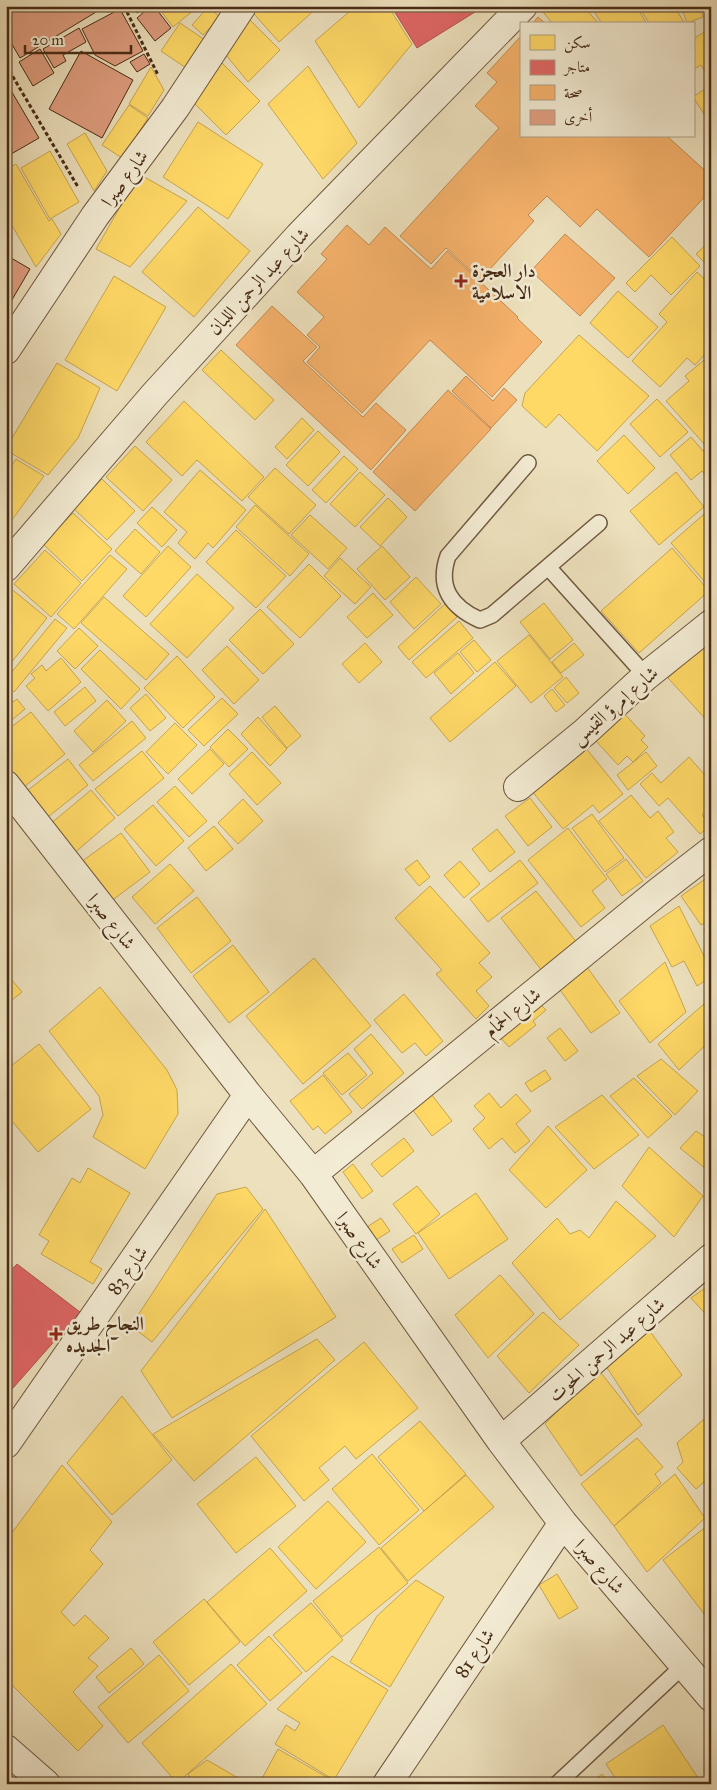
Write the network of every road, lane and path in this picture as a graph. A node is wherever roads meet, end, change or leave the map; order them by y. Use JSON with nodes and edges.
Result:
{"nodes":[{"id":1,"x":124,"y":6,"type":"edge"},
{"id":2,"x":242,"y":6,"type":"edge"},
{"id":3,"x":523,"y":6,"type":"edge"},
{"id":4,"x":6,"y":65,"type":"edge"},
{"id":5,"x":175,"y":108,"type":"junction"},
{"id":6,"x":95,"y":216,"type":"junction"},
{"id":7,"x":6,"y":350,"type":"edge"},
{"id":8,"x":528,"y":463,"type":"dead end"},
{"id":9,"x":599,"y":524,"type":"dead end"},
{"id":10,"x":6,"y":567,"type":"edge"},
{"id":11,"x":548,"y":567,"type":"junction"},
{"id":12,"x":711,"y":624,"type":"edge"},
{"id":13,"x":646,"y":676,"type":"junction"},
{"id":14,"x":6,"y":785,"type":"edge"},
{"id":15,"x":518,"y":787,"type":"dead end"},
{"id":16,"x":711,"y":851,"type":"edge"},
{"id":17,"x":248,"y":1095,"type":"junction"},
{"id":18,"x":314,"y":1174,"type":"junction"},
{"id":19,"x":711,"y":1258,"type":"edge"},
{"id":20,"x":501,"y":1441,"type":"junction"},
{"id":21,"x":6,"y":1444,"type":"edge"},
{"id":22,"x":562,"y":1523,"type":"junction"},
{"id":23,"x":684,"y":1665,"type":"junction"},
{"id":24,"x":710,"y":1696,"type":"edge"},
{"id":25,"x":6,"y":1750,"type":"edge"},
{"id":26,"x":46,"y":1784,"type":"edge"},
{"id":27,"x":387,"y":1784,"type":"edge"},
{"id":28,"x":557,"y":1784,"type":"edge"}],
"edges":[{"from":1,"to":5,"type":"path"},
{"from":2,"to":5,"type":"street","name":"شارع صبرا"},
{"from":3,"to":10,"type":"street","name":"شارع عبد الرحمن اللبان"},
{"from":4,"to":6,"type":"path"},
{"from":5,"to":6,"type":"street","name":"شارع صبرا"},
{"from":6,"to":7,"type":"street","name":"شارع صبرا"},
{"from":8,"to":11,"type":"lane"},
{"from":9,"to":11,"type":"lane"},
{"from":11,"to":13,"type":"lane"},
{"from":12,"to":13,"type":"street","name":"شارع إمرؤ القيس"},
{"from":13,"to":15,"type":"street","name":"شارع إمرؤ القيس"},
{"from":14,"to":17,"type":"street","name":"شارع صبرا"},
{"from":16,"to":18,"type":"street","name":"شارع الحمّام"},
{"from":17,"to":18,"type":"street","name":"شارع صبرا"},
{"from":17,"to":21,"type":"street","name":"شارع 83"},
{"from":18,"to":20,"type":"street","name":"شارع صبرا"},
{"from":19,"to":20,"type":"street","name":"شارع عبد الرحمن الحوت"},
{"from":20,"to":22,"type":"street","name":"شارع صبرا"},
{"from":22,"to":23,"type":"street","name":"شارع صبرا"},
{"from":22,"to":27,"type":"street","name":"شارع 81"},
{"from":23,"to":24,"type":"street","name":"شارع صبرا"},
{"from":23,"to":28,"type":"lane"},
{"from":25,"to":26,"type":"street"}]}
